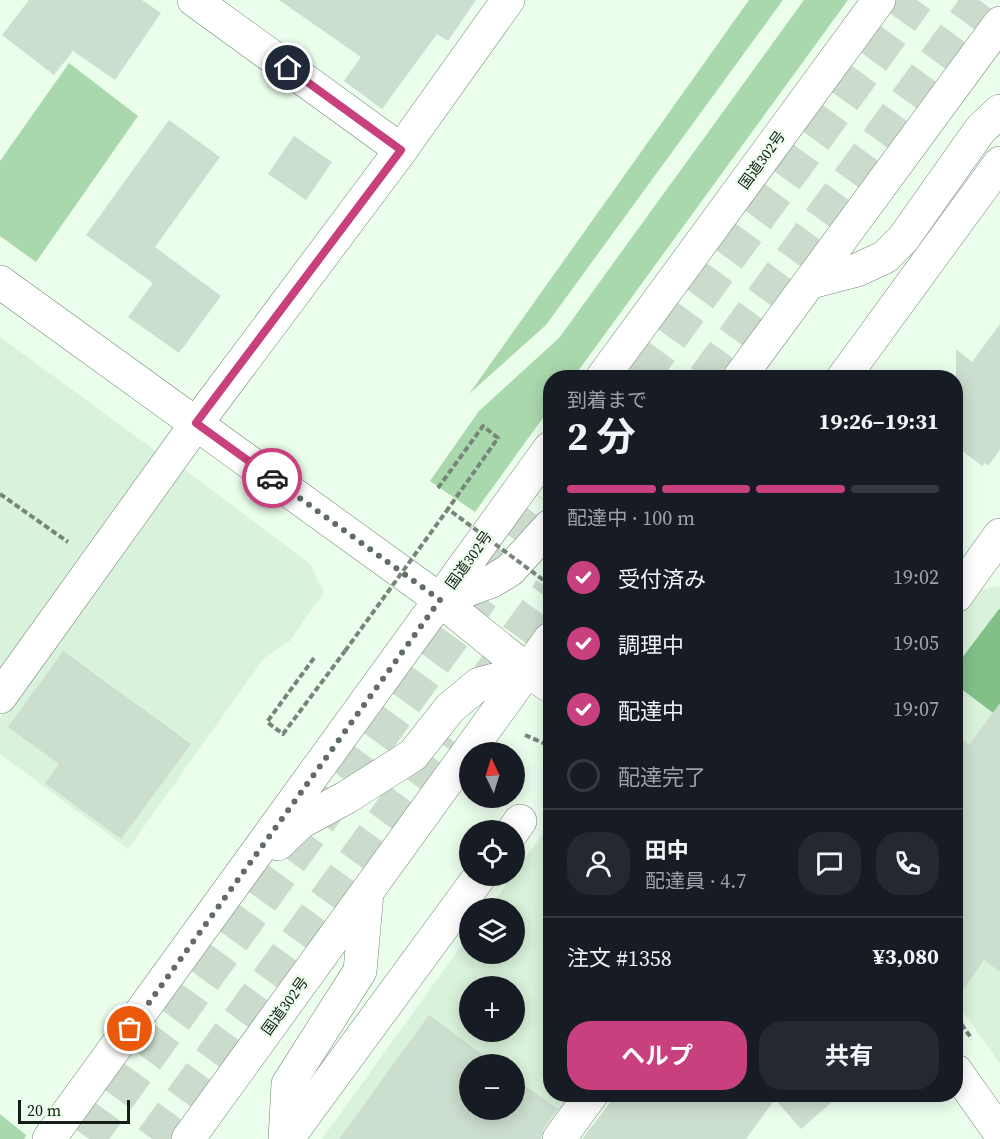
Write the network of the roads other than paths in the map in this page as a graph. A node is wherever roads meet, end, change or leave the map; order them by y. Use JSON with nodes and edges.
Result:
{"nodes":[{"id":1,"x":194,"y":0,"type":"edge"},
{"id":2,"x":508,"y":0,"type":"edge"},
{"id":3,"x":879,"y":0,"type":"edge"},
{"id":4,"x":1000,"y":23,"type":"edge"},
{"id":5,"x":1000,"y":111,"type":"edge"},
{"id":6,"x":401,"y":150,"type":"junction"},
{"id":7,"x":1000,"y":164,"type":"edge"},
{"id":8,"x":0,"y":282,"type":"edge"},
{"id":9,"x":811,"y":282,"type":"junction"},
{"id":10,"x":608,"y":370,"type":"edge"},
{"id":11,"x":746,"y":370,"type":"edge"},
{"id":12,"x":849,"y":370,"type":"edge"},
{"id":13,"x":196,"y":423,"type":"junction"},
{"id":14,"x":543,"y":458,"type":"edge"},
{"id":15,"x":543,"y":534,"type":"edge"},
{"id":16,"x":995,"y":553,"type":"edge"},
{"id":17,"x":963,"y":588,"type":"edge"},
{"id":18,"x":440,"y":600,"type":"junction"},
{"id":19,"x":539,"y":678,"type":"edge"},
{"id":20,"x":0,"y":697,"type":"edge"},
{"id":21,"x":237,"y":881,"type":"junction"},
{"id":22,"x":473,"y":886,"type":"edge"},
{"id":23,"x":367,"y":893,"type":"junction"},
{"id":24,"x":963,"y":1081,"type":"edge"},
{"id":25,"x":586,"y":1102,"type":"edge"},
{"id":26,"x":1000,"y":1134,"type":"edge"},
{"id":27,"x":49,"y":1139,"type":"edge"},
{"id":28,"x":188,"y":1139,"type":"edge"},
{"id":29,"x":286,"y":1139,"type":"edge"},
{"id":30,"x":559,"y":1139,"type":"edge"}],
"edges":[{"from":1,"to":6,"type":"main road"},
{"from":2,"to":6,"type":"main road"},
{"from":3,"to":10,"type":"main road","name":"国道302号"},
{"from":4,"to":9,"type":"main road"},
{"from":5,"to":9,"type":"main road"},
{"from":6,"to":13,"type":"main road"},
{"from":7,"to":12,"type":"main road"},
{"from":8,"to":13,"type":"main road"},
{"from":9,"to":11,"type":"main road"},
{"from":13,"to":18,"type":"main road"},
{"from":13,"to":20,"type":"main road"},
{"from":14,"to":18,"type":"main road","name":"国道302号"},
{"from":15,"to":18,"type":"main road"},
{"from":16,"to":17,"type":"main road"},
{"from":18,"to":19,"type":"main road"},
{"from":18,"to":21,"type":"main road","name":"国道302号"},
{"from":19,"to":21,"type":"main road"},
{"from":19,"to":23,"type":"main road","name":"国道302号"},
{"from":21,"to":27,"type":"main road","name":"国道302号"},
{"from":22,"to":29,"type":"main road"},
{"from":23,"to":28,"type":"main road","name":"国道302号"},
{"from":23,"to":29,"type":"main road"},
{"from":24,"to":26,"type":"main road"},
{"from":25,"to":30,"type":"main road"}]}
